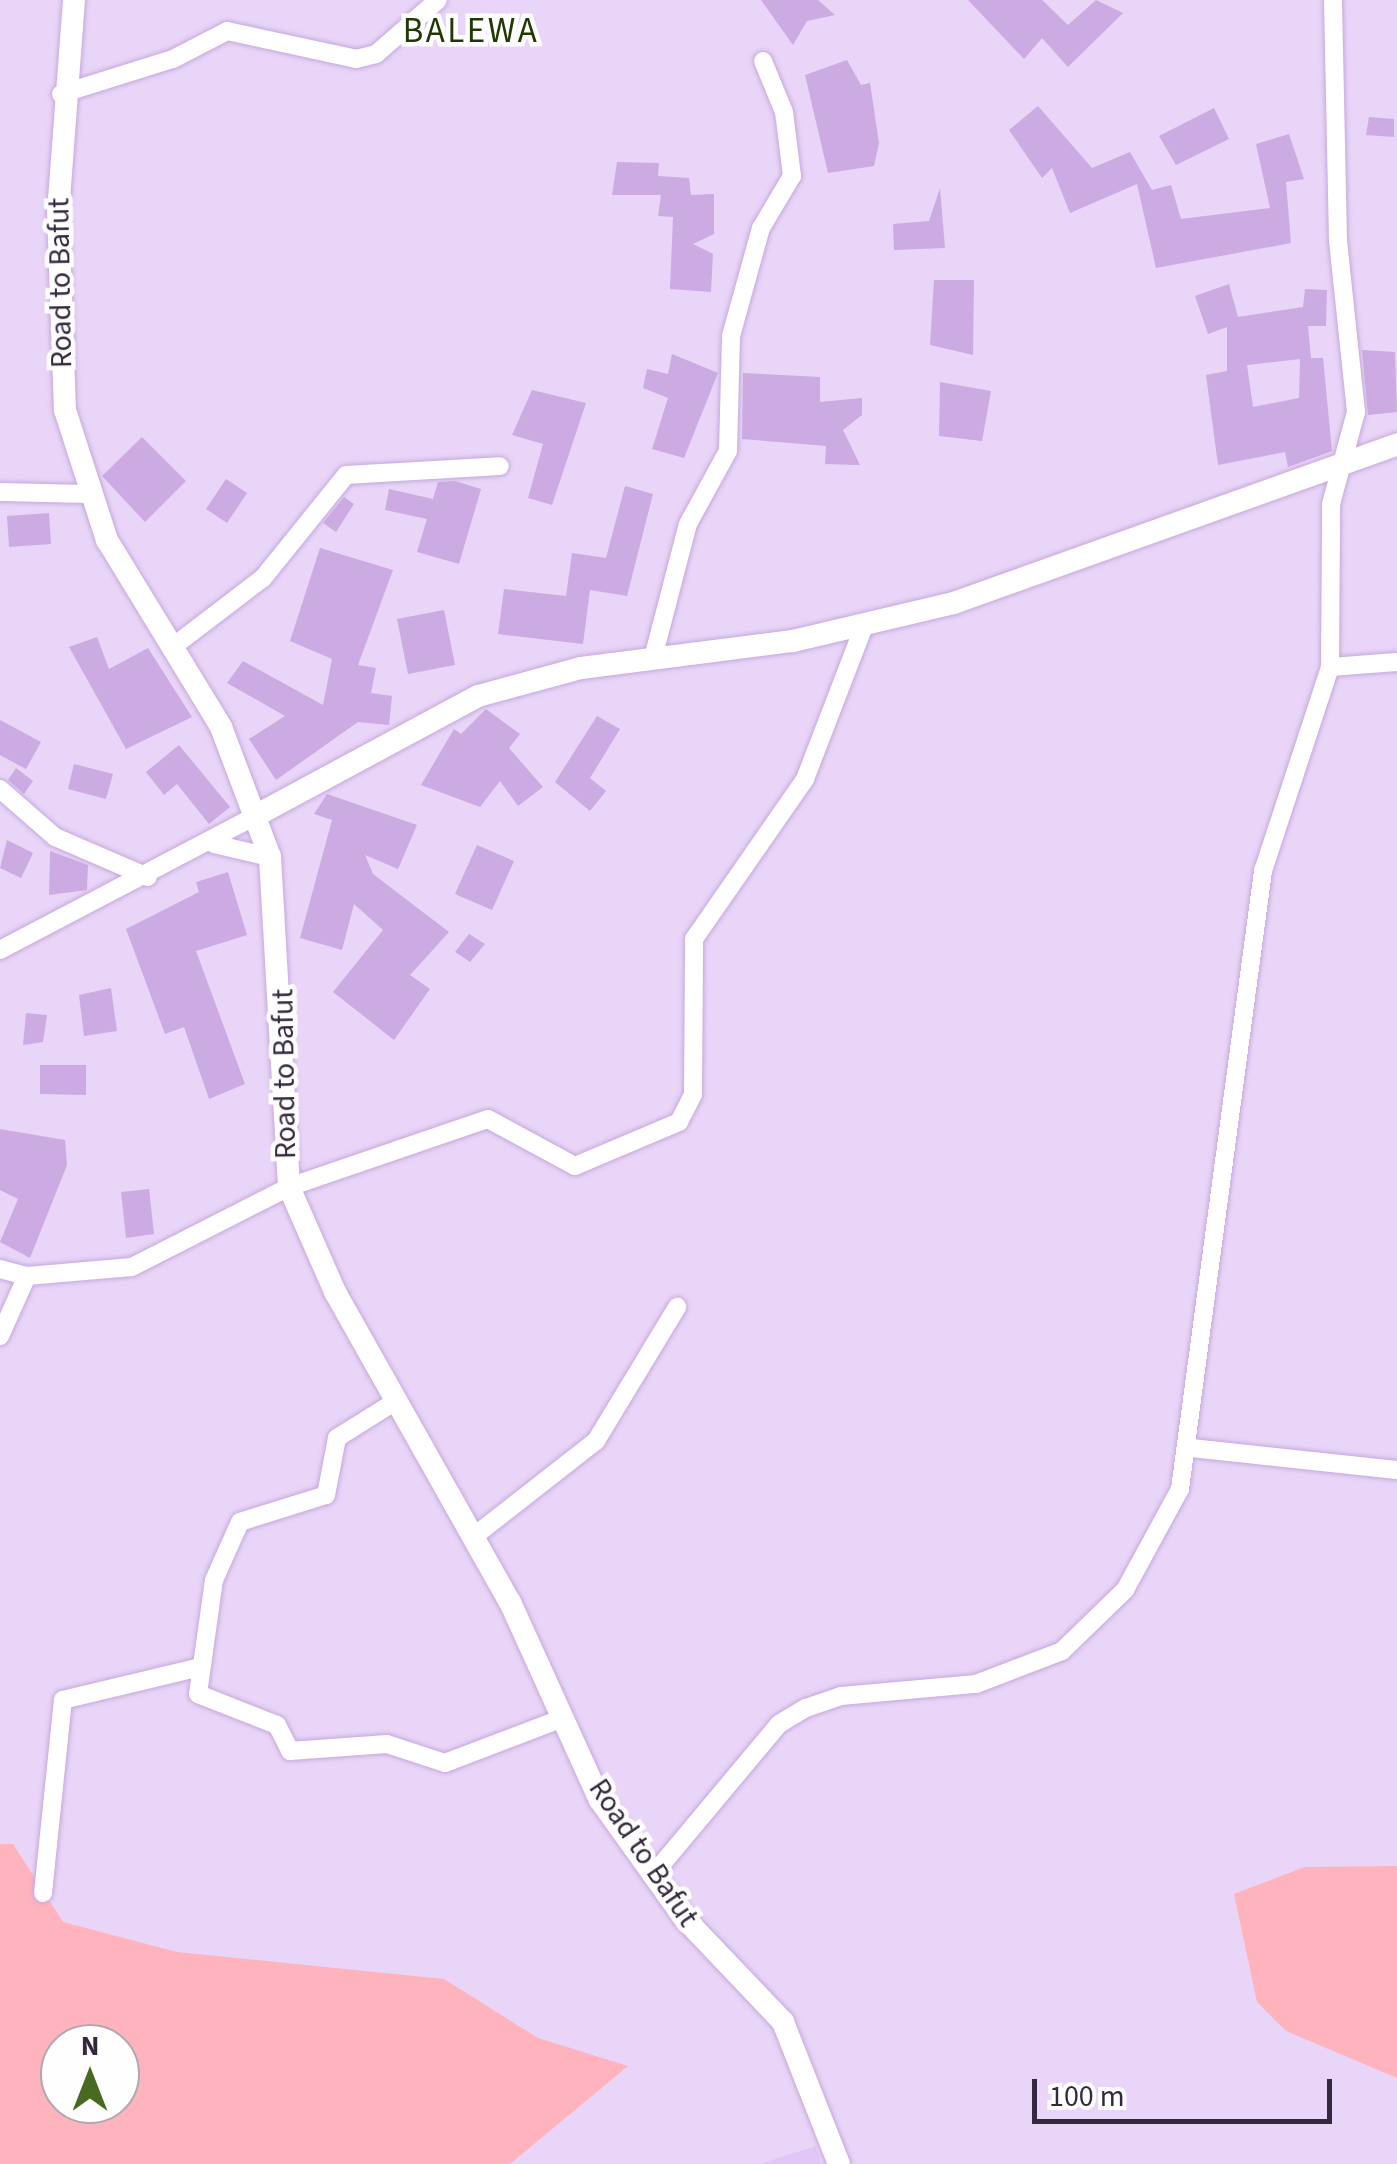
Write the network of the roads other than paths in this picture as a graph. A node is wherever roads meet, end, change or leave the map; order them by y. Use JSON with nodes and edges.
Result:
{"nodes":[{"id":1,"x":74,"y":0,"type":"edge"},
{"id":2,"x":438,"y":0,"type":"edge"},
{"id":3,"x":1332,"y":0,"type":"edge"},
{"id":4,"x":763,"y":62,"type":"dead end"},
{"id":5,"x":60,"y":94,"type":"junction"},
{"id":6,"x":1397,"y":444,"type":"edge"},
{"id":7,"x":1338,"y":465,"type":"junction"},
{"id":8,"x":500,"y":466,"type":"dead end"},
{"id":9,"x":0,"y":492,"type":"edge"},
{"id":10,"x":88,"y":494,"type":"junction"},
{"id":11,"x":864,"y":626,"type":"junction"},
{"id":12,"x":174,"y":646,"type":"junction"},
{"id":13,"x":653,"y":658,"type":"junction"},
{"id":14,"x":1397,"y":662,"type":"edge"},
{"id":15,"x":1330,"y":668,"type":"junction"},
{"id":16,"x":0,"y":789,"type":"edge"},
{"id":17,"x":257,"y":815,"type":"junction"},
{"id":18,"x":214,"y":844,"type":"junction"},
{"id":19,"x":270,"y":857,"type":"junction"},
{"id":20,"x":148,"y":876,"type":"junction"},
{"id":21,"x":0,"y":950,"type":"edge"},
{"id":22,"x":289,"y":1187,"type":"junction"},
{"id":23,"x":0,"y":1269,"type":"edge"},
{"id":24,"x":26,"y":1276,"type":"junction"},
{"id":25,"x":677,"y":1308,"type":"dead end"},
{"id":26,"x":0,"y":1336,"type":"edge"},
{"id":27,"x":396,"y":1401,"type":"junction"},
{"id":28,"x":1191,"y":1448,"type":"junction"},
{"id":29,"x":1397,"y":1470,"type":"edge"},
{"id":30,"x":473,"y":1537,"type":"junction"},
{"id":31,"x":200,"y":1667,"type":"junction"},
{"id":32,"x":563,"y":1718,"type":"junction"},
{"id":33,"x":652,"y":1876,"type":"junction"},
{"id":34,"x":43,"y":1892,"type":"dead end"},
{"id":35,"x":839,"y":2164,"type":"edge"}],
"edges":[{"from":1,"to":5,"type":"street","name":"Road to Bafut"},
{"from":2,"to":5,"type":"street"},
{"from":3,"to":7,"type":"street"},
{"from":4,"to":13,"type":"street"},
{"from":5,"to":10,"type":"street","name":"Road to Bafut"},
{"from":6,"to":7,"type":"street"},
{"from":7,"to":11,"type":"street"},
{"from":7,"to":15,"type":"street"},
{"from":8,"to":12,"type":"street"},
{"from":9,"to":10,"type":"street"},
{"from":10,"to":12,"type":"street","name":"Road to Bafut"},
{"from":11,"to":13,"type":"street"},
{"from":11,"to":22,"type":"street"},
{"from":12,"to":17,"type":"street","name":"Road to Bafut"},
{"from":13,"to":17,"type":"street"},
{"from":14,"to":15,"type":"street"},
{"from":15,"to":28,"type":"street"},
{"from":16,"to":20,"type":"street"},
{"from":17,"to":18,"type":"street"},
{"from":17,"to":19,"type":"street","name":"Road to Bafut"},
{"from":18,"to":19,"type":"street"},
{"from":18,"to":20,"type":"street"},
{"from":19,"to":22,"type":"street","name":"Road to Bafut"},
{"from":20,"to":21,"type":"street"},
{"from":22,"to":24,"type":"street"},
{"from":22,"to":27,"type":"street","name":"Road to Bafut"},
{"from":23,"to":24,"type":"street"},
{"from":24,"to":26,"type":"street"},
{"from":25,"to":30,"type":"street"},
{"from":27,"to":30,"type":"street","name":"Road to Bafut"},
{"from":27,"to":31,"type":"street"},
{"from":28,"to":29,"type":"street"},
{"from":28,"to":33,"type":"street"},
{"from":30,"to":32,"type":"street","name":"Road to Bafut"},
{"from":31,"to":32,"type":"street"},
{"from":31,"to":34,"type":"street"},
{"from":32,"to":33,"type":"street","name":"Road to Bafut"},
{"from":33,"to":35,"type":"street","name":"Road to Bafut"}]}
